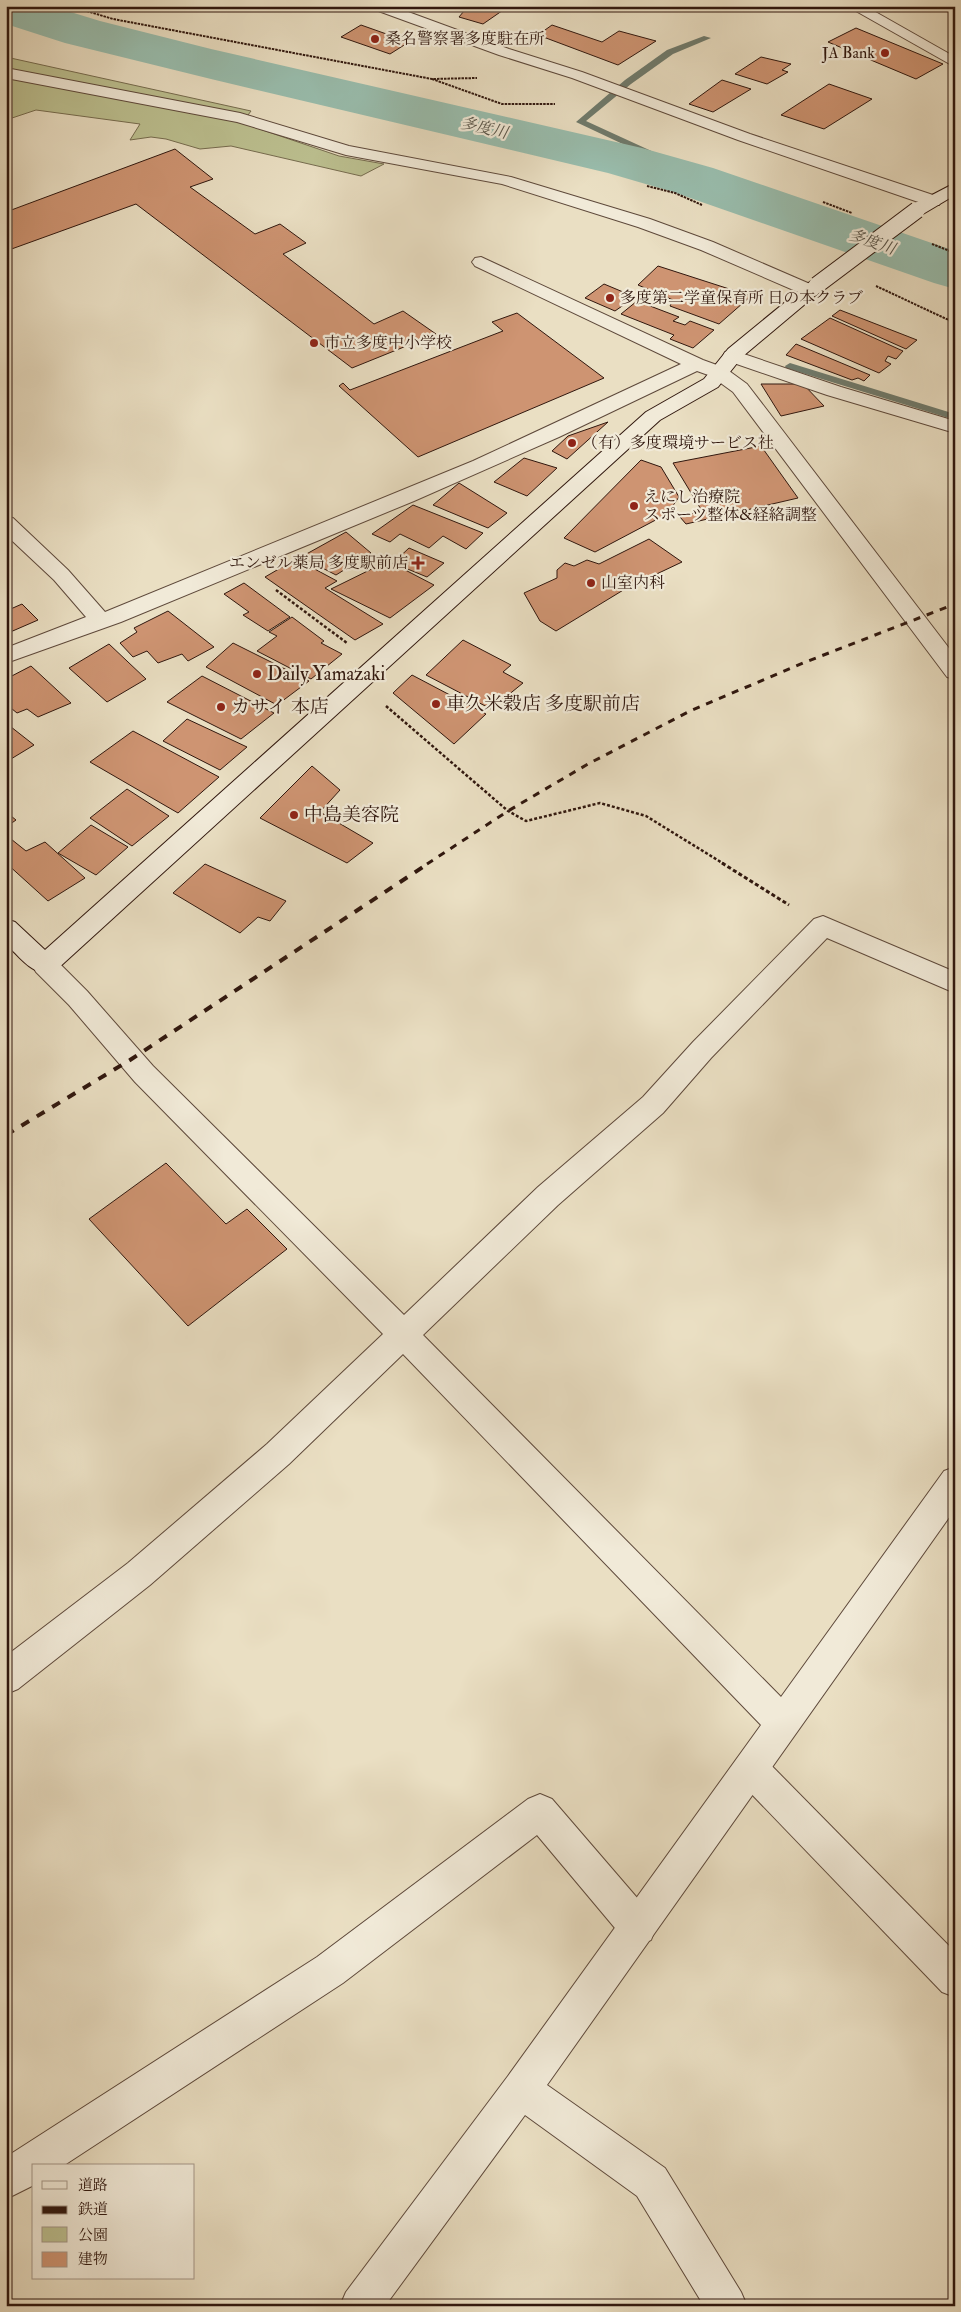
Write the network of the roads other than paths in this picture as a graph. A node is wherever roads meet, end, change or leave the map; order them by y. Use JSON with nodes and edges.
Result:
{"nodes":[{"id":1,"x":378,"y":6,"type":"edge"},
{"id":2,"x":854,"y":6,"type":"edge"},
{"id":3,"x":955,"y":63,"type":"edge"},
{"id":4,"x":6,"y":73,"type":"edge"},
{"id":5,"x":955,"y":188,"type":"edge"},
{"id":6,"x":933,"y":201,"type":"junction"},
{"id":7,"x":481,"y":262,"type":"dead end"},
{"id":8,"x":814,"y":288,"type":"junction"},
{"id":9,"x":696,"y":364,"type":"junction"},
{"id":10,"x":725,"y":364,"type":"junction"},
{"id":11,"x":955,"y":427,"type":"edge"},
{"id":12,"x":6,"y":523,"type":"edge"},
{"id":13,"x":100,"y":620,"type":"junction"},
{"id":14,"x":6,"y":656,"type":"edge"},
{"id":15,"x":955,"y":672,"type":"edge"},
{"id":16,"x":6,"y":930,"type":"edge"},
{"id":17,"x":45,"y":965,"type":"junction"},
{"id":18,"x":955,"y":983,"type":"edge"},
{"id":19,"x":403,"y":1334,"type":"junction"},
{"id":20,"x":955,"y":1482,"type":"edge"},
{"id":21,"x":6,"y":1677,"type":"edge"},
{"id":22,"x":783,"y":1723,"type":"junction"},
{"id":23,"x":751,"y":1769,"type":"junction"},
{"id":24,"x":638,"y":1927,"type":"junction"},
{"id":25,"x":955,"y":1979,"type":"edge"},
{"id":26,"x":521,"y":2089,"type":"junction"},
{"id":27,"x":6,"y":2180,"type":"edge"},
{"id":28,"x":360,"y":2306,"type":"edge"},
{"id":29,"x":726,"y":2306,"type":"edge"}],
"edges":[{"from":1,"to":6,"type":"street"},
{"from":2,"to":3,"type":"street"},
{"from":4,"to":8,"type":"street"},
{"from":5,"to":6,"type":"street"},
{"from":6,"to":8,"type":"street","bridge":true},
{"from":7,"to":9,"type":"street"},
{"from":8,"to":10,"type":"street"},
{"from":9,"to":10,"type":"street"},
{"from":9,"to":13,"type":"street"},
{"from":10,"to":11,"type":"street"},
{"from":10,"to":15,"type":"street"},
{"from":10,"to":17,"type":"street"},
{"from":12,"to":13,"type":"street"},
{"from":13,"to":14,"type":"street"},
{"from":16,"to":17,"type":"street"},
{"from":17,"to":19,"type":"street"},
{"from":18,"to":19,"type":"street"},
{"from":19,"to":21,"type":"street"},
{"from":19,"to":22,"type":"street"},
{"from":20,"to":22,"type":"street"},
{"from":22,"to":23,"type":"street"},
{"from":23,"to":24,"type":"street"},
{"from":23,"to":25,"type":"street"},
{"from":24,"to":26,"type":"street"},
{"from":24,"to":27,"type":"street"},
{"from":26,"to":28,"type":"street"},
{"from":26,"to":29,"type":"street"}]}
